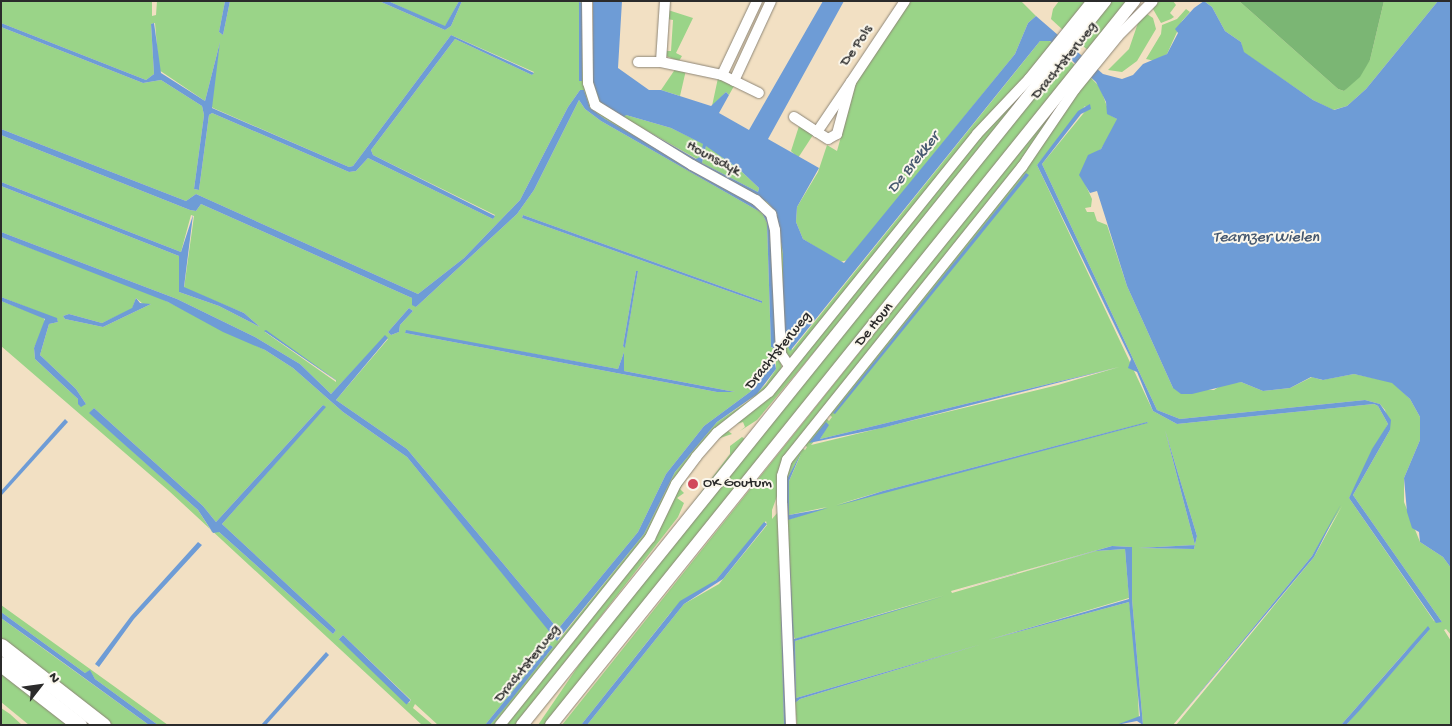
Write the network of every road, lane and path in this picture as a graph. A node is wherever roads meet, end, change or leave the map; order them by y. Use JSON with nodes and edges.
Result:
{"nodes":[{"id":1,"x":588,"y":1,"type":"edge"},
{"id":2,"x":665,"y":1,"type":"edge"},
{"id":3,"x":757,"y":1,"type":"edge"},
{"id":4,"x":905,"y":1,"type":"edge"},
{"id":5,"x":1092,"y":1,"type":"edge"},
{"id":6,"x":1105,"y":1,"type":"edge"},
{"id":7,"x":1134,"y":1,"type":"edge"},
{"id":8,"x":1153,"y":1,"type":"edge"},
{"id":9,"x":771,"y":2,"type":"edge"},
{"id":10,"x":1071,"y":36,"type":"junction"},
{"id":11,"x":1059,"y":51,"type":"junction"},
{"id":12,"x":1095,"y":57,"type":"junction"},
{"id":13,"x":638,"y":62,"type":"dead end"},
{"id":14,"x":661,"y":62,"type":"junction"},
{"id":15,"x":1083,"y":72,"type":"junction"},
{"id":16,"x":722,"y":75,"type":"junction"},
{"id":17,"x":734,"y":81,"type":"junction"},
{"id":18,"x":851,"y":82,"type":"junction"},
{"id":19,"x":759,"y":93,"type":"dead end"},
{"id":20,"x":794,"y":117,"type":"dead end"},
{"id":21,"x":817,"y":132,"type":"junction"},
{"id":22,"x":789,"y":366,"type":"junction"},
{"id":23,"x":1,"y":646,"type":"edge"},
{"id":24,"x":1,"y":664,"type":"edge"},
{"id":25,"x":79,"y":725,"type":"edge"},
{"id":26,"x":103,"y":725,"type":"edge"},
{"id":27,"x":500,"y":725,"type":"edge"},
{"id":28,"x":522,"y":725,"type":"edge"},
{"id":29,"x":551,"y":725,"type":"edge"},
{"id":30,"x":791,"y":725,"type":"edge"}],
"edges":[{"from":1,"to":22,"type":"street","name":"Hounsdyk"},
{"from":2,"to":14,"type":"street"},
{"from":3,"to":16,"type":"street"},
{"from":4,"to":18,"type":"street","name":"De Pols"},
{"from":5,"to":10,"type":"street","name":"Drachtsterweg"},
{"from":6,"to":10,"type":"main road","name":"Drachtsterweg"},
{"from":7,"to":12,"type":"main road","name":"Drachtsterweg"},
{"from":8,"to":12,"type":"street"},
{"from":9,"to":17,"type":"street"},
{"from":10,"to":11,"type":"main road","name":"Drachtsterweg"},
{"from":11,"to":22,"type":"street","name":"Drachtsterweg"},
{"from":11,"to":28,"type":"main road","name":"Drachtsterweg"},
{"from":12,"to":15,"type":"main road","name":"Drachtsterweg"},
{"from":13,"to":14,"type":"street"},
{"from":14,"to":16,"type":"street"},
{"from":15,"to":29,"type":"main road","name":"Drachtsterweg"},
{"from":15,"to":30,"type":"street","name":"De Houn"},
{"from":16,"to":17,"type":"street"},
{"from":17,"to":19,"type":"street"},
{"from":18,"to":21,"type":"street","name":"De Pols"},
{"from":18,"to":21,"type":"street","name":"De Pols"},
{"from":20,"to":21,"type":"street","name":"De Pols"},
{"from":22,"to":27,"type":"street","name":"Drachtsterweg"},
{"from":23,"to":26,"type":"highway"},
{"from":24,"to":25,"type":"highway"}]}
